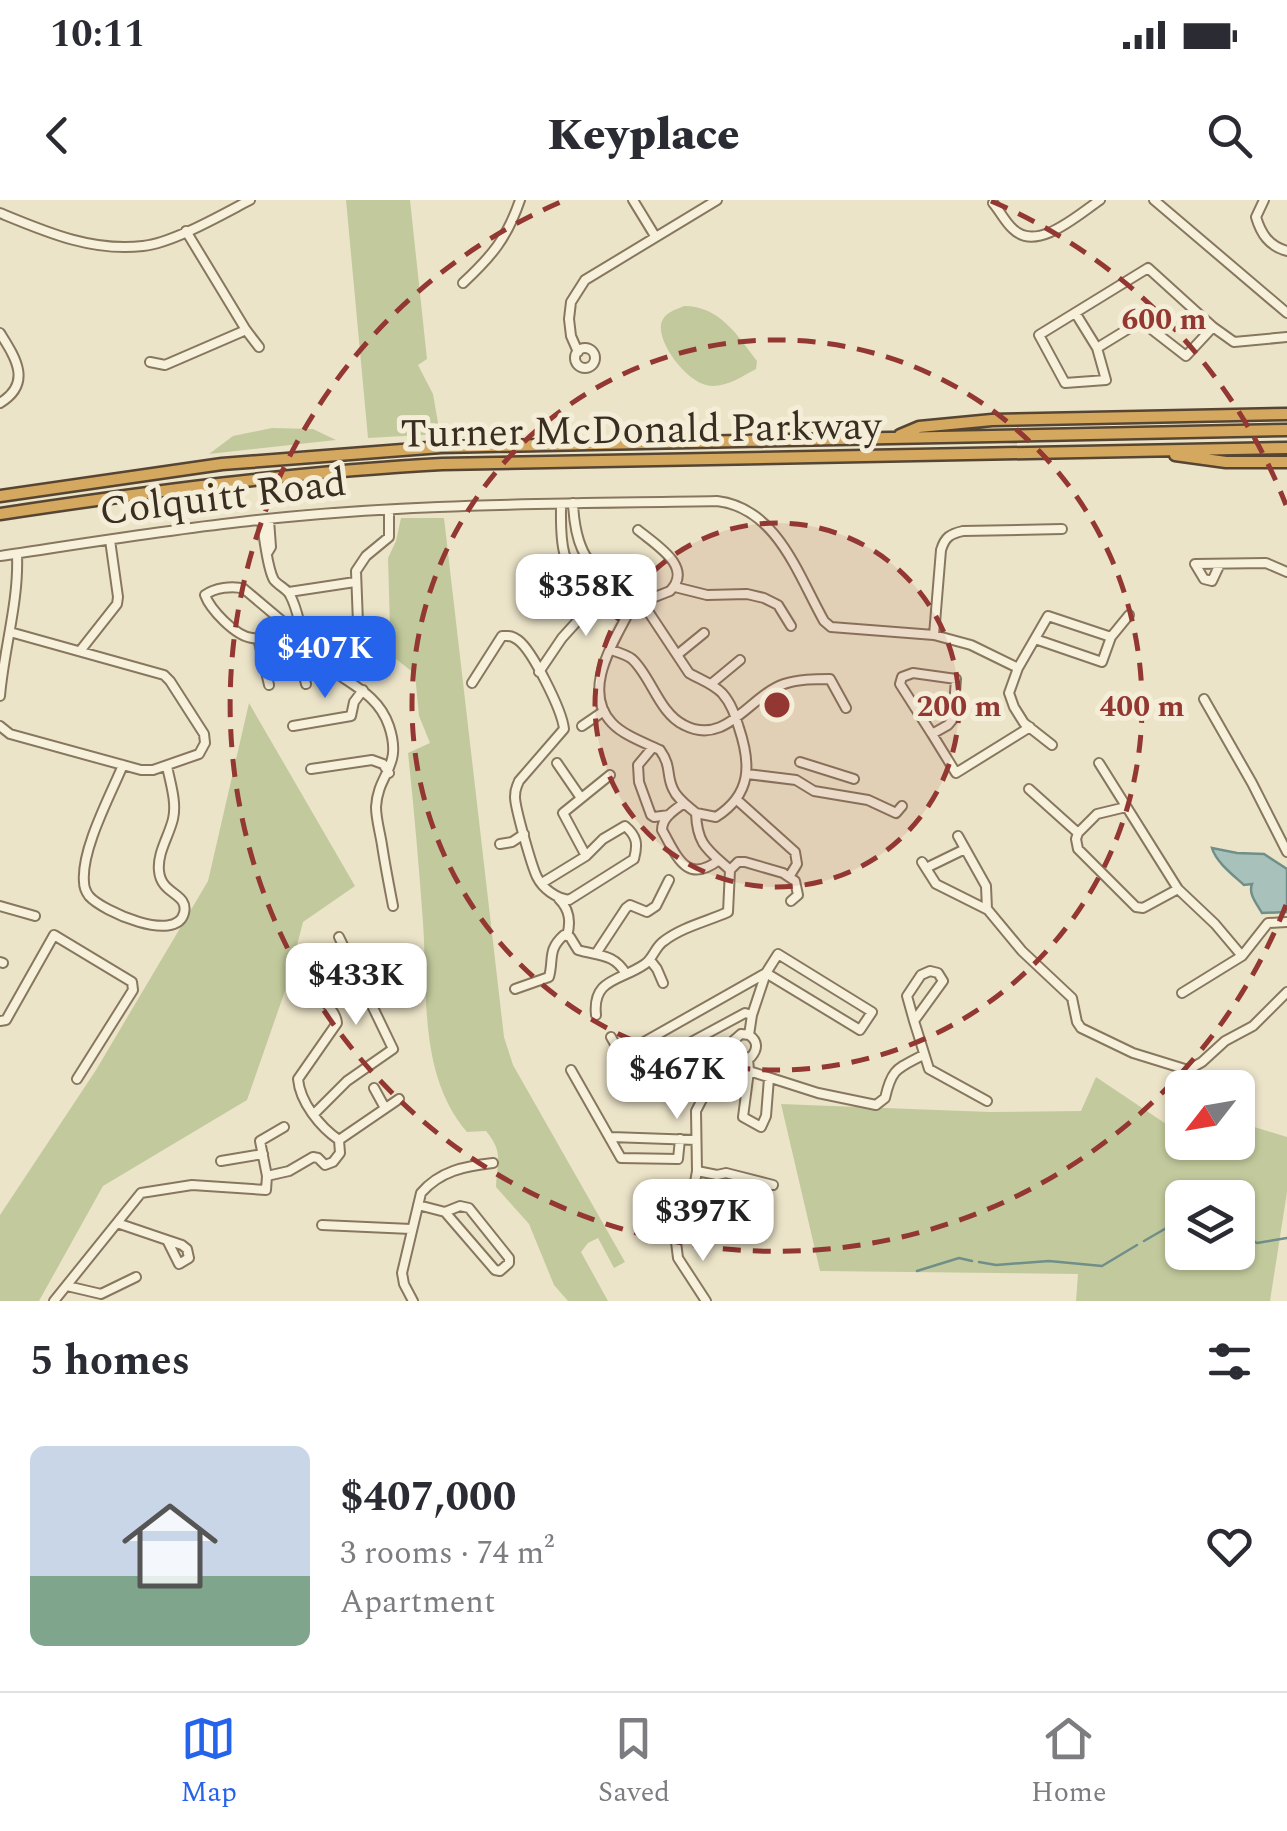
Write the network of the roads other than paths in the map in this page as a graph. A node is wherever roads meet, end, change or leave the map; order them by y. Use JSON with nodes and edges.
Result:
{"nodes":[{"id":1,"x":250,"y":200,"type":"edge"},
{"id":2,"x":520,"y":200,"type":"edge"},
{"id":3,"x":633,"y":200,"type":"edge"},
{"id":4,"x":716,"y":200,"type":"edge"},
{"id":5,"x":1100,"y":200,"type":"edge"},
{"id":6,"x":1154,"y":200,"type":"edge"},
{"id":7,"x":1264,"y":200,"type":"edge"},
{"id":8,"x":992,"y":203,"type":"dead end"},
{"id":9,"x":0,"y":213,"type":"edge"},
{"id":10,"x":186,"y":231,"type":"junction"},
{"id":11,"x":655,"y":236,"type":"junction"},
{"id":12,"x":1287,"y":251,"type":"edge"},
{"id":13,"x":462,"y":283,"type":"dead end"},
{"id":14,"x":1287,"y":313,"type":"edge"},
{"id":15,"x":1076,"y":314,"type":"junction"},
{"id":16,"x":246,"y":330,"type":"junction"},
{"id":17,"x":1210,"y":330,"type":"junction"},
{"id":18,"x":0,"y":333,"type":"edge"},
{"id":19,"x":1287,"y":336,"type":"edge"},
{"id":20,"x":259,"y":348,"type":"dead end"},
{"id":21,"x":1096,"y":348,"type":"junction"},
{"id":22,"x":578,"y":352,"type":"dead end"},
{"id":23,"x":150,"y":362,"type":"dead end"},
{"id":24,"x":0,"y":403,"type":"edge"},
{"id":25,"x":1287,"y":414,"type":"edge"},
{"id":26,"x":1287,"y":430,"type":"edge"},
{"id":27,"x":893,"y":437,"type":"junction"},
{"id":28,"x":1287,"y":448,"type":"edge"},
{"id":29,"x":1154,"y":451,"type":"junction"},
{"id":30,"x":1287,"y":462,"type":"edge"},
{"id":31,"x":0,"y":496,"type":"edge"},
{"id":32,"x":572,"y":504,"type":"junction"},
{"id":33,"x":561,"y":505,"type":"junction"},
{"id":34,"x":389,"y":510,"type":"junction"},
{"id":35,"x":0,"y":514,"type":"edge"},
{"id":36,"x":266,"y":520,"type":"junction"},
{"id":37,"x":1062,"y":529,"type":"dead end"},
{"id":38,"x":638,"y":530,"type":"dead end"},
{"id":39,"x":110,"y":540,"type":"junction"},
{"id":40,"x":17,"y":554,"type":"junction"},
{"id":41,"x":0,"y":556,"type":"edge"},
{"id":42,"x":1220,"y":564,"type":"dead end"},
{"id":43,"x":1286,"y":568,"type":"edge"},
{"id":44,"x":598,"y":569,"type":"junction"},
{"id":45,"x":355,"y":582,"type":"junction"},
{"id":46,"x":592,"y":585,"type":"junction"},
{"id":47,"x":675,"y":587,"type":"junction"},
{"id":48,"x":289,"y":592,"type":"junction"},
{"id":49,"x":640,"y":600,"type":"junction"},
{"id":50,"x":1129,"y":615,"type":"dead end"},
{"id":51,"x":791,"y":626,"type":"dead end"},
{"id":52,"x":292,"y":628,"type":"junction"},
{"id":53,"x":10,"y":632,"type":"junction"},
{"id":54,"x":704,"y":633,"type":"dead end"},
{"id":55,"x":934,"y":635,"type":"junction"},
{"id":56,"x":301,"y":637,"type":"junction"},
{"id":57,"x":1111,"y":637,"type":"junction"},
{"id":58,"x":258,"y":638,"type":"junction"},
{"id":59,"x":1035,"y":639,"type":"junction"},
{"id":60,"x":611,"y":650,"type":"junction"},
{"id":61,"x":80,"y":652,"type":"junction"},
{"id":62,"x":677,"y":655,"type":"junction"},
{"id":63,"x":740,"y":660,"type":"dead end"},
{"id":64,"x":331,"y":668,"type":"junction"},
{"id":65,"x":1018,"y":668,"type":"junction"},
{"id":66,"x":1,"y":672,"type":"edge"},
{"id":67,"x":539,"y":672,"type":"junction"},
{"id":68,"x":472,"y":683,"type":"dead end"},
{"id":69,"x":306,"y":684,"type":"dead end"},
{"id":70,"x":711,"y":684,"type":"junction"},
{"id":71,"x":270,"y":685,"type":"dead end"},
{"id":72,"x":364,"y":690,"type":"junction"},
{"id":73,"x":0,"y":696,"type":"edge"},
{"id":74,"x":1204,"y":698,"type":"dead end"},
{"id":75,"x":846,"y":708,"type":"dead end"},
{"id":76,"x":604,"y":711,"type":"junction"},
{"id":77,"x":736,"y":719,"type":"junction"},
{"id":78,"x":0,"y":726,"type":"edge"},
{"id":79,"x":293,"y":726,"type":"dead end"},
{"id":80,"x":582,"y":726,"type":"dead end"},
{"id":81,"x":1030,"y":727,"type":"junction"},
{"id":82,"x":932,"y":734,"type":"junction"},
{"id":83,"x":1052,"y":745,"type":"dead end"},
{"id":84,"x":653,"y":746,"type":"junction"},
{"id":85,"x":800,"y":762,"type":"dead end"},
{"id":86,"x":557,"y":763,"type":"dead end"},
{"id":87,"x":1099,"y":763,"type":"dead end"},
{"id":88,"x":123,"y":765,"type":"junction"},
{"id":89,"x":167,"y":766,"type":"junction"},
{"id":90,"x":311,"y":769,"type":"dead end"},
{"id":91,"x":389,"y":773,"type":"junction"},
{"id":92,"x":747,"y":774,"type":"junction"},
{"id":93,"x":610,"y":775,"type":"dead end"},
{"id":94,"x":843,"y":776,"type":"junction"},
{"id":95,"x":854,"y":780,"type":"dead end"},
{"id":96,"x":1030,"y":790,"type":"dead end"},
{"id":97,"x":838,"y":796,"type":"junction"},
{"id":98,"x":581,"y":798,"type":"junction"},
{"id":99,"x":736,"y":798,"type":"junction"},
{"id":100,"x":684,"y":802,"type":"junction"},
{"id":101,"x":902,"y":806,"type":"dead end"},
{"id":102,"x":1126,"y":808,"type":"junction"},
{"id":103,"x":696,"y":813,"type":"junction"},
{"id":104,"x":669,"y":815,"type":"junction"},
{"id":105,"x":1078,"y":833,"type":"junction"},
{"id":106,"x":524,"y":834,"type":"junction"},
{"id":107,"x":958,"y":836,"type":"dead end"},
{"id":108,"x":500,"y":844,"type":"dead end"},
{"id":109,"x":966,"y":849,"type":"junction"},
{"id":110,"x":1287,"y":852,"type":"edge"},
{"id":111,"x":586,"y":856,"type":"junction"},
{"id":112,"x":719,"y":860,"type":"junction"},
{"id":113,"x":730,"y":870,"type":"junction"},
{"id":114,"x":789,"y":877,"type":"junction"},
{"id":115,"x":670,"y":880,"type":"dead end"},
{"id":116,"x":542,"y":883,"type":"junction"},
{"id":117,"x":1178,"y":889,"type":"junction"},
{"id":118,"x":559,"y":899,"type":"junction"},
{"id":119,"x":790,"y":902,"type":"dead end"},
{"id":120,"x":0,"y":906,"type":"edge"},
{"id":121,"x":392,"y":906,"type":"dead end"},
{"id":122,"x":988,"y":910,"type":"junction"},
{"id":123,"x":34,"y":916,"type":"dead end"},
{"id":124,"x":1287,"y":922,"type":"edge"},
{"id":125,"x":567,"y":936,"type":"junction"},
{"id":126,"x":340,"y":937,"type":"dead end"},
{"id":127,"x":596,"y":952,"type":"junction"},
{"id":128,"x":348,"y":954,"type":"junction"},
{"id":129,"x":1242,"y":956,"type":"junction"},
{"id":130,"x":650,"y":960,"type":"junction"},
{"id":131,"x":766,"y":973,"type":"junction"},
{"id":132,"x":626,"y":974,"type":"junction"},
{"id":133,"x":662,"y":982,"type":"dead end"},
{"id":134,"x":514,"y":990,"type":"dead end"},
{"id":135,"x":1287,"y":992,"type":"edge"},
{"id":136,"x":1182,"y":993,"type":"dead end"},
{"id":137,"x":596,"y":1015,"type":"dead end"},
{"id":138,"x":752,"y":1015,"type":"junction"},
{"id":139,"x":0,"y":1021,"type":"edge"},
{"id":140,"x":914,"y":1021,"type":"junction"},
{"id":141,"x":749,"y":1035,"type":"junction"},
{"id":142,"x":611,"y":1037,"type":"dead end"},
{"id":143,"x":621,"y":1055,"type":"junction"},
{"id":144,"x":736,"y":1055,"type":"junction"},
{"id":145,"x":923,"y":1055,"type":"junction"},
{"id":146,"x":748,"y":1058,"type":"junction"},
{"id":147,"x":571,"y":1070,"type":"dead end"},
{"id":148,"x":749,"y":1071,"type":"junction"},
{"id":149,"x":770,"y":1078,"type":"junction"},
{"id":150,"x":77,"y":1079,"type":"dead end"},
{"id":151,"x":374,"y":1088,"type":"dead end"},
{"id":152,"x":399,"y":1100,"type":"dead end"},
{"id":153,"x":987,"y":1101,"type":"dead end"},
{"id":154,"x":385,"y":1108,"type":"junction"},
{"id":155,"x":314,"y":1114,"type":"junction"},
{"id":156,"x":284,"y":1126,"type":"dead end"},
{"id":157,"x":611,"y":1137,"type":"junction"},
{"id":158,"x":680,"y":1139,"type":"junction"},
{"id":159,"x":340,"y":1140,"type":"junction"},
{"id":160,"x":696,"y":1140,"type":"junction"},
{"id":161,"x":263,"y":1154,"type":"junction"},
{"id":162,"x":220,"y":1161,"type":"dead end"},
{"id":163,"x":493,"y":1163,"type":"dead end"},
{"id":164,"x":697,"y":1171,"type":"junction"},
{"id":165,"x":267,"y":1176,"type":"junction"},
{"id":166,"x":772,"y":1185,"type":"dead end"},
{"id":167,"x":418,"y":1205,"type":"junction"},
{"id":168,"x":445,"y":1212,"type":"junction"},
{"id":169,"x":117,"y":1223,"type":"junction"},
{"id":170,"x":322,"y":1225,"type":"dead end"},
{"id":171,"x":411,"y":1229,"type":"junction"},
{"id":172,"x":179,"y":1264,"type":"dead end"},
{"id":173,"x":136,"y":1277,"type":"dead end"},
{"id":174,"x":67,"y":1286,"type":"junction"},
{"id":175,"x":54,"y":1301,"type":"edge"},
{"id":176,"x":413,"y":1301,"type":"edge"},
{"id":177,"x":706,"y":1301,"type":"edge"}],
"edges":[{"from":1,"to":10,"type":"street"},
{"from":2,"to":13,"type":"street"},
{"from":3,"to":11,"type":"street"},
{"from":4,"to":11,"type":"street"},
{"from":5,"to":8,"type":"street"},
{"from":6,"to":14,"type":"street"},
{"from":7,"to":12,"type":"street"},
{"from":9,"to":10,"type":"street"},
{"from":10,"to":16,"type":"street"},
{"from":11,"to":22,"type":"street"},
{"from":15,"to":17,"type":"street"},
{"from":15,"to":21,"type":"street"},
{"from":15,"to":21,"type":"street"},
{"from":16,"to":20,"type":"street"},
{"from":16,"to":23,"type":"street"},
{"from":17,"to":19,"type":"street"},
{"from":17,"to":21,"type":"street"},
{"from":18,"to":24,"type":"street"},
{"from":25,"to":27,"type":"highway"},
{"from":26,"to":27,"type":"highway","name":"Turner McDonald Parkway"},
{"from":27,"to":31,"type":"highway","name":"Turner McDonald Parkway"},
{"from":28,"to":29,"type":"highway","name":"Turner McDonald Parkway"},
{"from":29,"to":30,"type":"highway"},
{"from":29,"to":35,"type":"highway","name":"Turner McDonald Parkway"},
{"from":32,"to":33,"type":"street","name":"Colquitt Road"},
{"from":32,"to":44,"type":"street"},
{"from":32,"to":55,"type":"street","name":"Colquitt Road"},
{"from":33,"to":34,"type":"street","name":"Colquitt Road"},
{"from":33,"to":46,"type":"street"},
{"from":34,"to":36,"type":"street","name":"Colquitt Road"},
{"from":34,"to":45,"type":"street"},
{"from":36,"to":39,"type":"street","name":"Colquitt Road"},
{"from":36,"to":48,"type":"street"},
{"from":37,"to":55,"type":"street"},
{"from":38,"to":47,"type":"street"},
{"from":39,"to":40,"type":"street","name":"Colquitt Road"},
{"from":39,"to":61,"type":"street"},
{"from":40,"to":41,"type":"street","name":"Colquitt Road"},
{"from":40,"to":53,"type":"street"},
{"from":42,"to":43,"type":"street"},
{"from":44,"to":46,"type":"street"},
{"from":44,"to":49,"type":"street"},
{"from":45,"to":48,"type":"street"},
{"from":45,"to":64,"type":"street"},
{"from":46,"to":49,"type":"street"},
{"from":46,"to":67,"type":"street"},
{"from":47,"to":49,"type":"street"},
{"from":47,"to":51,"type":"street"},
{"from":48,"to":56,"type":"street"},
{"from":49,"to":60,"type":"street"},
{"from":49,"to":62,"type":"street"},
{"from":50,"to":57,"type":"street"},
{"from":52,"to":56,"type":"street"},
{"from":52,"to":58,"type":"street"},
{"from":52,"to":58,"type":"street"},
{"from":52,"to":69,"type":"street"},
{"from":53,"to":61,"type":"street"},
{"from":53,"to":66,"type":"street"},
{"from":54,"to":62,"type":"street"},
{"from":55,"to":65,"type":"street"},
{"from":56,"to":64,"type":"street"},
{"from":57,"to":59,"type":"street"},
{"from":57,"to":59,"type":"street"},
{"from":58,"to":71,"type":"street"},
{"from":59,"to":65,"type":"street"},
{"from":60,"to":76,"type":"street"},
{"from":60,"to":77,"type":"street"},
{"from":61,"to":89,"type":"street"},
{"from":62,"to":70,"type":"street"},
{"from":63,"to":70,"type":"street"},
{"from":64,"to":72,"type":"street"},
{"from":65,"to":81,"type":"street"},
{"from":66,"to":73,"type":"street"},
{"from":67,"to":68,"type":"street"},
{"from":67,"to":106,"type":"street"},
{"from":70,"to":77,"type":"street"},
{"from":72,"to":79,"type":"street"},
{"from":72,"to":91,"type":"street"},
{"from":74,"to":110,"type":"street"},
{"from":75,"to":77,"type":"street"},
{"from":76,"to":80,"type":"street"},
{"from":76,"to":84,"type":"street"},
{"from":77,"to":92,"type":"street"},
{"from":78,"to":88,"type":"street"},
{"from":81,"to":82,"type":"street"},
{"from":81,"to":83,"type":"street"},
{"from":82,"to":82,"type":"street"},
{"from":84,"to":100,"type":"street"},
{"from":84,"to":104,"type":"street"},
{"from":85,"to":94,"type":"street"},
{"from":86,"to":98,"type":"street"},
{"from":87,"to":102,"type":"street"},
{"from":88,"to":89,"type":"street"},
{"from":88,"to":89,"type":"street"},
{"from":90,"to":91,"type":"street"},
{"from":91,"to":121,"type":"street"},
{"from":92,"to":97,"type":"street"},
{"from":92,"to":99,"type":"street"},
{"from":93,"to":98,"type":"street"},
{"from":94,"to":95,"type":"street"},
{"from":94,"to":97,"type":"street"},
{"from":96,"to":105,"type":"street"},
{"from":97,"to":101,"type":"street"},
{"from":98,"to":111,"type":"street"},
{"from":99,"to":103,"type":"street"},
{"from":99,"to":114,"type":"street"},
{"from":100,"to":103,"type":"street"},
{"from":100,"to":104,"type":"street"},
{"from":102,"to":105,"type":"street"},
{"from":102,"to":117,"type":"street"},
{"from":103,"to":112,"type":"street"},
{"from":104,"to":112,"type":"street"},
{"from":105,"to":117,"type":"street"},
{"from":106,"to":108,"type":"street"},
{"from":106,"to":116,"type":"street"},
{"from":107,"to":109,"type":"street"},
{"from":109,"to":122,"type":"street"},
{"from":109,"to":122,"type":"street"},
{"from":111,"to":116,"type":"street"},
{"from":111,"to":118,"type":"street"},
{"from":112,"to":113,"type":"street"},
{"from":113,"to":114,"type":"street"},
{"from":113,"to":130,"type":"street"},
{"from":114,"to":119,"type":"street"},
{"from":115,"to":127,"type":"street"},
{"from":116,"to":118,"type":"street"},
{"from":117,"to":129,"type":"street"},
{"from":118,"to":125,"type":"street"},
{"from":120,"to":123,"type":"street"},
{"from":122,"to":135,"type":"street"},
{"from":124,"to":129,"type":"street"},
{"from":125,"to":127,"type":"street"},
{"from":125,"to":134,"type":"street"},
{"from":126,"to":128,"type":"street"},
{"from":127,"to":132,"type":"street"},
{"from":128,"to":155,"type":"street"},
{"from":128,"to":155,"type":"street"},
{"from":129,"to":136,"type":"street"},
{"from":130,"to":132,"type":"street"},
{"from":130,"to":133,"type":"street"},
{"from":131,"to":131,"type":"street"},
{"from":131,"to":138,"type":"street"},
{"from":131,"to":143,"type":"street"},
{"from":132,"to":137,"type":"street"},
{"from":138,"to":141,"type":"street"},
{"from":138,"to":143,"type":"street"},
{"from":139,"to":150,"type":"street"},
{"from":140,"to":140,"type":"street"},
{"from":140,"to":145,"type":"street"},
{"from":141,"to":144,"type":"street"},
{"from":141,"to":146,"type":"street"},
{"from":142,"to":143,"type":"street"},
{"from":144,"to":146,"type":"street"},
{"from":144,"to":160,"type":"street"},
{"from":145,"to":149,"type":"street"},
{"from":145,"to":153,"type":"street"},
{"from":146,"to":148,"type":"street"},
{"from":147,"to":157,"type":"street"},
{"from":148,"to":149,"type":"street"},
{"from":148,"to":149,"type":"street"},
{"from":151,"to":154,"type":"street"},
{"from":152,"to":154,"type":"street"},
{"from":154,"to":159,"type":"street"},
{"from":155,"to":159,"type":"street"},
{"from":156,"to":161,"type":"street"},
{"from":157,"to":158,"type":"street"},
{"from":157,"to":158,"type":"street"},
{"from":158,"to":160,"type":"street"},
{"from":159,"to":165,"type":"street"},
{"from":160,"to":164,"type":"street"},
{"from":161,"to":162,"type":"street"},
{"from":161,"to":165,"type":"street"},
{"from":163,"to":167,"type":"street"},
{"from":164,"to":166,"type":"street"},
{"from":164,"to":177,"type":"street"},
{"from":165,"to":169,"type":"street"},
{"from":167,"to":168,"type":"street"},
{"from":167,"to":171,"type":"street"},
{"from":168,"to":168,"type":"street"},
{"from":169,"to":172,"type":"street"},
{"from":169,"to":174,"type":"street"},
{"from":170,"to":171,"type":"street"},
{"from":171,"to":176,"type":"street"},
{"from":173,"to":174,"type":"street"},
{"from":174,"to":175,"type":"street"}]}
